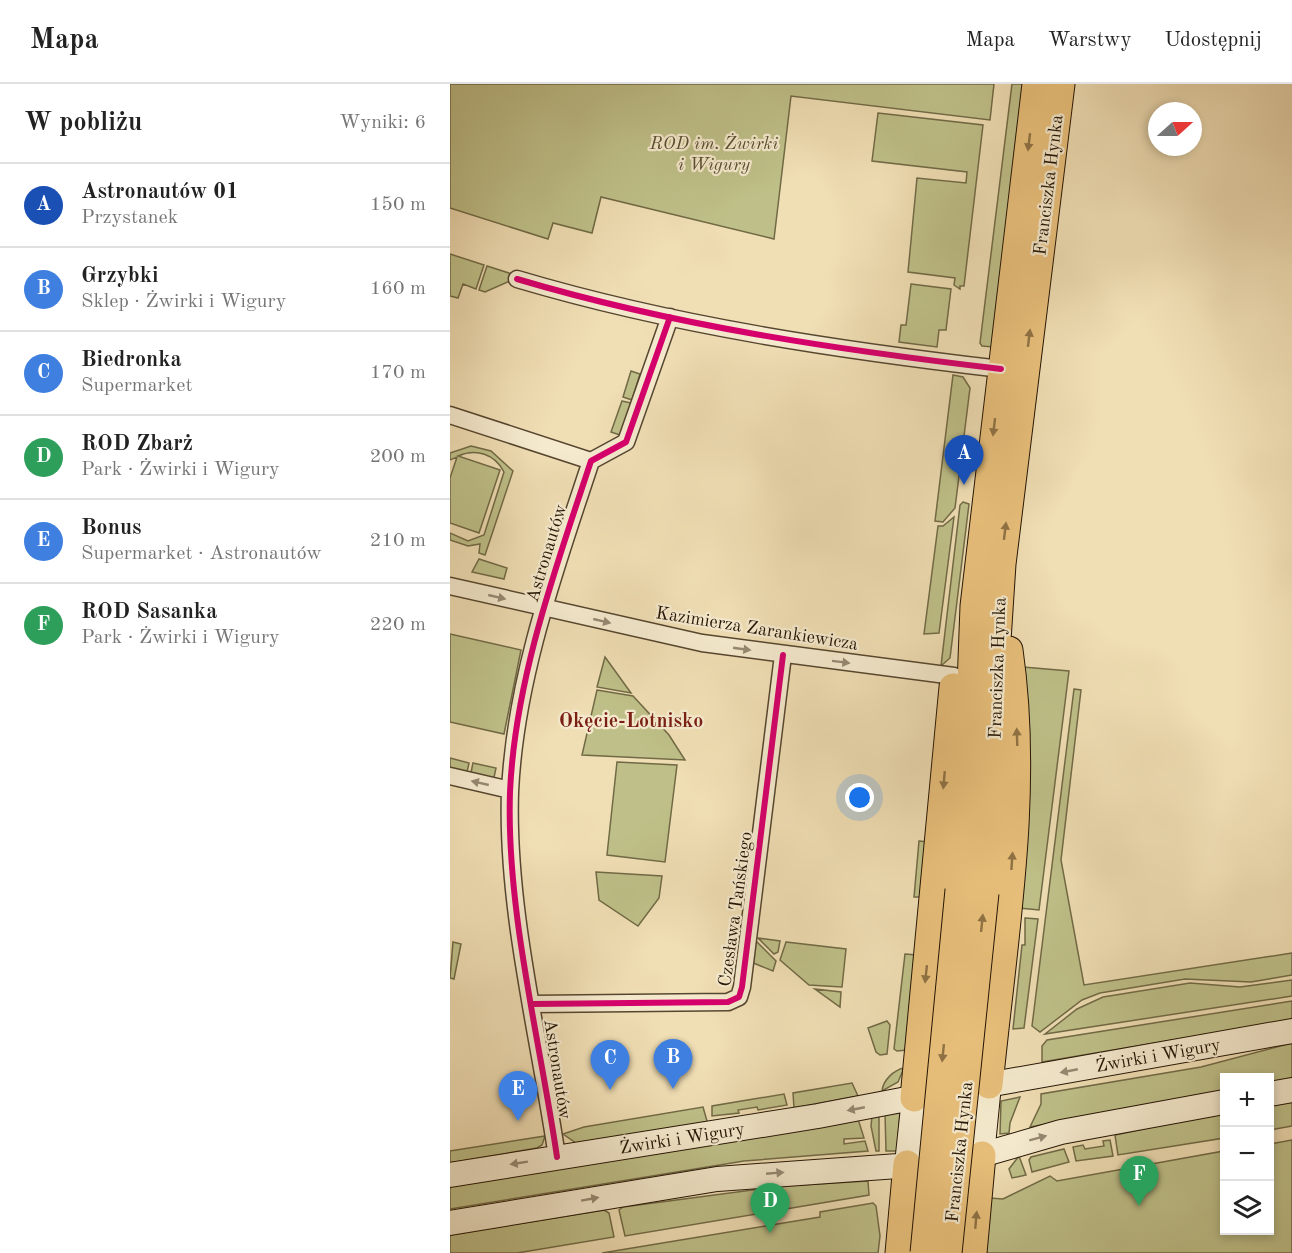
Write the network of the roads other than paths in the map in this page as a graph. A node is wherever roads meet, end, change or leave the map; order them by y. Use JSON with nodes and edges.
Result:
{"nodes":[{"id":1,"x":1036,"y":84,"type":"edge"},
{"id":2,"x":1061,"y":84,"type":"edge"},
{"id":3,"x":517,"y":279,"type":"dead end"},
{"id":4,"x":670,"y":317,"type":"junction"},
{"id":5,"x":1001,"y":369,"type":"junction"},
{"id":6,"x":450,"y":415,"type":"edge"},
{"id":7,"x":591,"y":461,"type":"junction"},
{"id":8,"x":450,"y":586,"type":"edge"},
{"id":9,"x":1000,"y":589,"type":"junction"},
{"id":10,"x":974,"y":606,"type":"junction"},
{"id":11,"x":545,"y":608,"type":"junction"},
{"id":12,"x":783,"y":655,"type":"junction"},
{"id":13,"x":954,"y":676,"type":"junction"},
{"id":14,"x":450,"y":776,"type":"edge"},
{"id":15,"x":510,"y":790,"type":"junction"},
{"id":16,"x":972,"y":892,"type":"junction"},
{"id":17,"x":532,"y":1004,"type":"junction"},
{"id":18,"x":1292,"y":1031,"type":"edge"},
{"id":19,"x":989,"y":1085,"type":"junction"},
{"id":20,"x":1292,"y":1090,"type":"edge"},
{"id":21,"x":1274,"y":1093,"type":"edge"},
{"id":22,"x":914,"y":1098,"type":"junction"},
{"id":23,"x":1220,"y":1103,"type":"edge"},
{"id":24,"x":982,"y":1155,"type":"junction"},
{"id":25,"x":557,"y":1157,"type":"junction"},
{"id":26,"x":907,"y":1164,"type":"junction"},
{"id":27,"x":450,"y":1175,"type":"edge"},
{"id":28,"x":450,"y":1222,"type":"edge"},
{"id":29,"x":899,"y":1253,"type":"edge"},
{"id":30,"x":924,"y":1253,"type":"edge"},
{"id":31,"x":948,"y":1253,"type":"edge"},
{"id":32,"x":973,"y":1253,"type":"edge"}],
"edges":[{"from":1,"to":5,"type":"main road","name":"Franciszka Hynka","one_way":true},
{"from":9,"to":2,"type":"main road","name":"Franciszka Hynka","one_way":true},
{"from":3,"to":4,"type":"street"},
{"from":4,"to":5,"type":"street"},
{"from":4,"to":7,"type":"street"},
{"from":5,"to":10,"type":"main road","name":"Franciszka Hynka","one_way":true},
{"from":6,"to":7,"type":"street"},
{"from":7,"to":11,"type":"street","name":"Astronautów"},
{"from":8,"to":11,"type":"street","name":"Kazimierza Zarankiewicza","one_way":true},
{"from":9,"to":16,"type":"main road","name":"Franciszka Hynka"},
{"from":19,"to":9,"type":"main road","one_way":true},
{"from":10,"to":13,"type":"main road"},
{"from":10,"to":16,"type":"main road","name":"Franciszka Hynka"},
{"from":11,"to":12,"type":"street","name":"Kazimierza Zarankiewicza","one_way":true},
{"from":11,"to":15,"type":"street","name":"Astronautów"},
{"from":12,"to":13,"type":"street","name":"Kazimierza Zarankiewicza","one_way":true},
{"from":12,"to":17,"type":"street","name":"Czesława Tańskiego"},
{"from":13,"to":22,"type":"main road","one_way":true},
{"from":15,"to":14,"type":"street","one_way":true},
{"from":15,"to":17,"type":"street","name":"Astronautów"},
{"from":16,"to":30,"type":"main road","name":"Franciszka Hynka","one_way":true,"bridge":true},
{"from":31,"to":16,"type":"main road","name":"Franciszka Hynka","one_way":true,"bridge":true},
{"from":17,"to":25,"type":"street","name":"Astronautów"},
{"from":18,"to":19,"type":"main road","name":"Żwirki i Wigury","one_way":true},
{"from":19,"to":22,"type":"main road","name":"Żwirki i Wigury"},
{"from":19,"to":24,"type":"main road"},
{"from":20,"to":21,"type":"main road"},
{"from":22,"to":25,"type":"main road","name":"Żwirki i Wigury","one_way":true},
{"from":22,"to":26,"type":"main road"},
{"from":24,"to":23,"type":"main road","one_way":true},
{"from":24,"to":26,"type":"main road"},
{"from":32,"to":24,"type":"main road","one_way":true},
{"from":25,"to":27,"type":"main road","name":"Żwirki i Wigury","one_way":true},
{"from":28,"to":26,"type":"main road","one_way":true},
{"from":26,"to":29,"type":"main road"}]}
